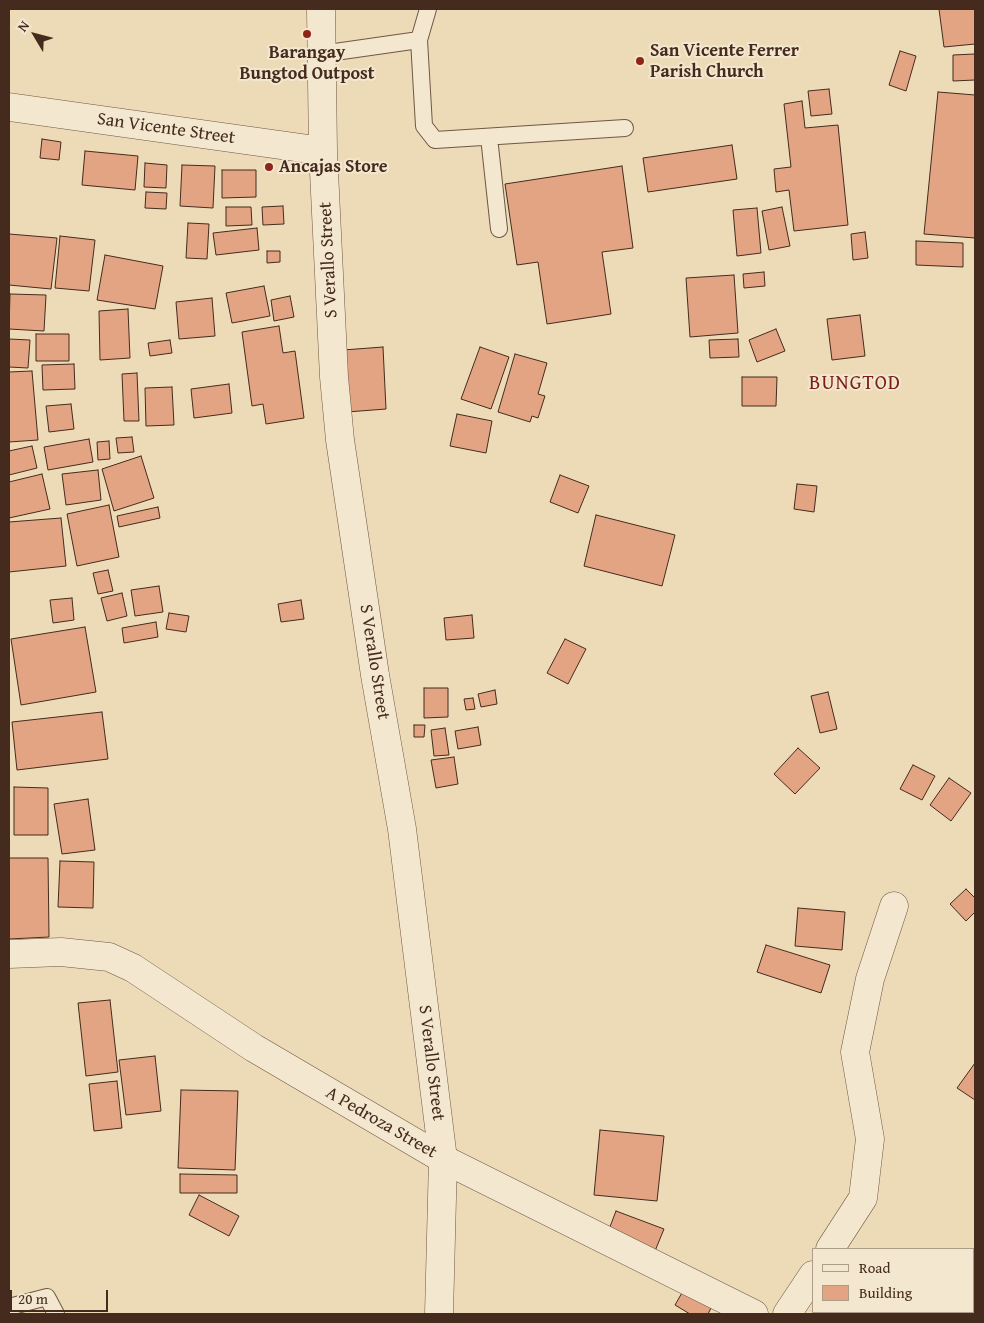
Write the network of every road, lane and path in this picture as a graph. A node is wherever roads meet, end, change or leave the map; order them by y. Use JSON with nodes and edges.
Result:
{"nodes":[{"id":1,"x":321,"y":9,"type":"edge"},
{"id":2,"x":428,"y":9,"type":"edge"},
{"id":3,"x":420,"y":40,"type":"junction"},
{"id":4,"x":321,"y":54,"type":"junction"},
{"id":5,"x":9,"y":107,"type":"edge"},
{"id":6,"x":625,"y":128,"type":"dead end"},
{"id":7,"x":489,"y":138,"type":"junction"},
{"id":8,"x":323,"y":151,"type":"junction"},
{"id":9,"x":499,"y":229,"type":"dead end"},
{"id":10,"x":894,"y":906,"type":"dead end"},
{"id":11,"x":9,"y":954,"type":"edge"},
{"id":12,"x":443,"y":1159,"type":"junction"},
{"id":13,"x":831,"y":1248,"type":"edge"},
{"id":14,"x":812,"y":1276,"type":"edge"},
{"id":15,"x":9,"y":1307,"type":"edge"},
{"id":16,"x":56,"y":1314,"type":"edge"},
{"id":17,"x":439,"y":1314,"type":"edge"},
{"id":18,"x":754,"y":1314,"type":"edge"},
{"id":19,"x":787,"y":1314,"type":"edge"}],
"edges":[{"from":1,"to":4,"type":"street","name":"S Verallo Street"},
{"from":2,"to":3,"type":"lane"},
{"from":3,"to":4,"type":"lane"},
{"from":3,"to":7,"type":"lane"},
{"from":4,"to":8,"type":"street","name":"S Verallo Street"},
{"from":5,"to":8,"type":"street","name":"San Vicente Street"},
{"from":6,"to":7,"type":"lane"},
{"from":7,"to":9,"type":"lane"},
{"from":8,"to":12,"type":"street","name":"S Verallo Street"},
{"from":10,"to":13,"type":"street"},
{"from":11,"to":12,"type":"street","name":"A Pedroza Street"},
{"from":12,"to":17,"type":"street","name":"S Verallo Street"},
{"from":12,"to":18,"type":"street","name":"A Pedroza Street"},
{"from":14,"to":19,"type":"street"},
{"from":15,"to":16,"type":"lane"}]}
